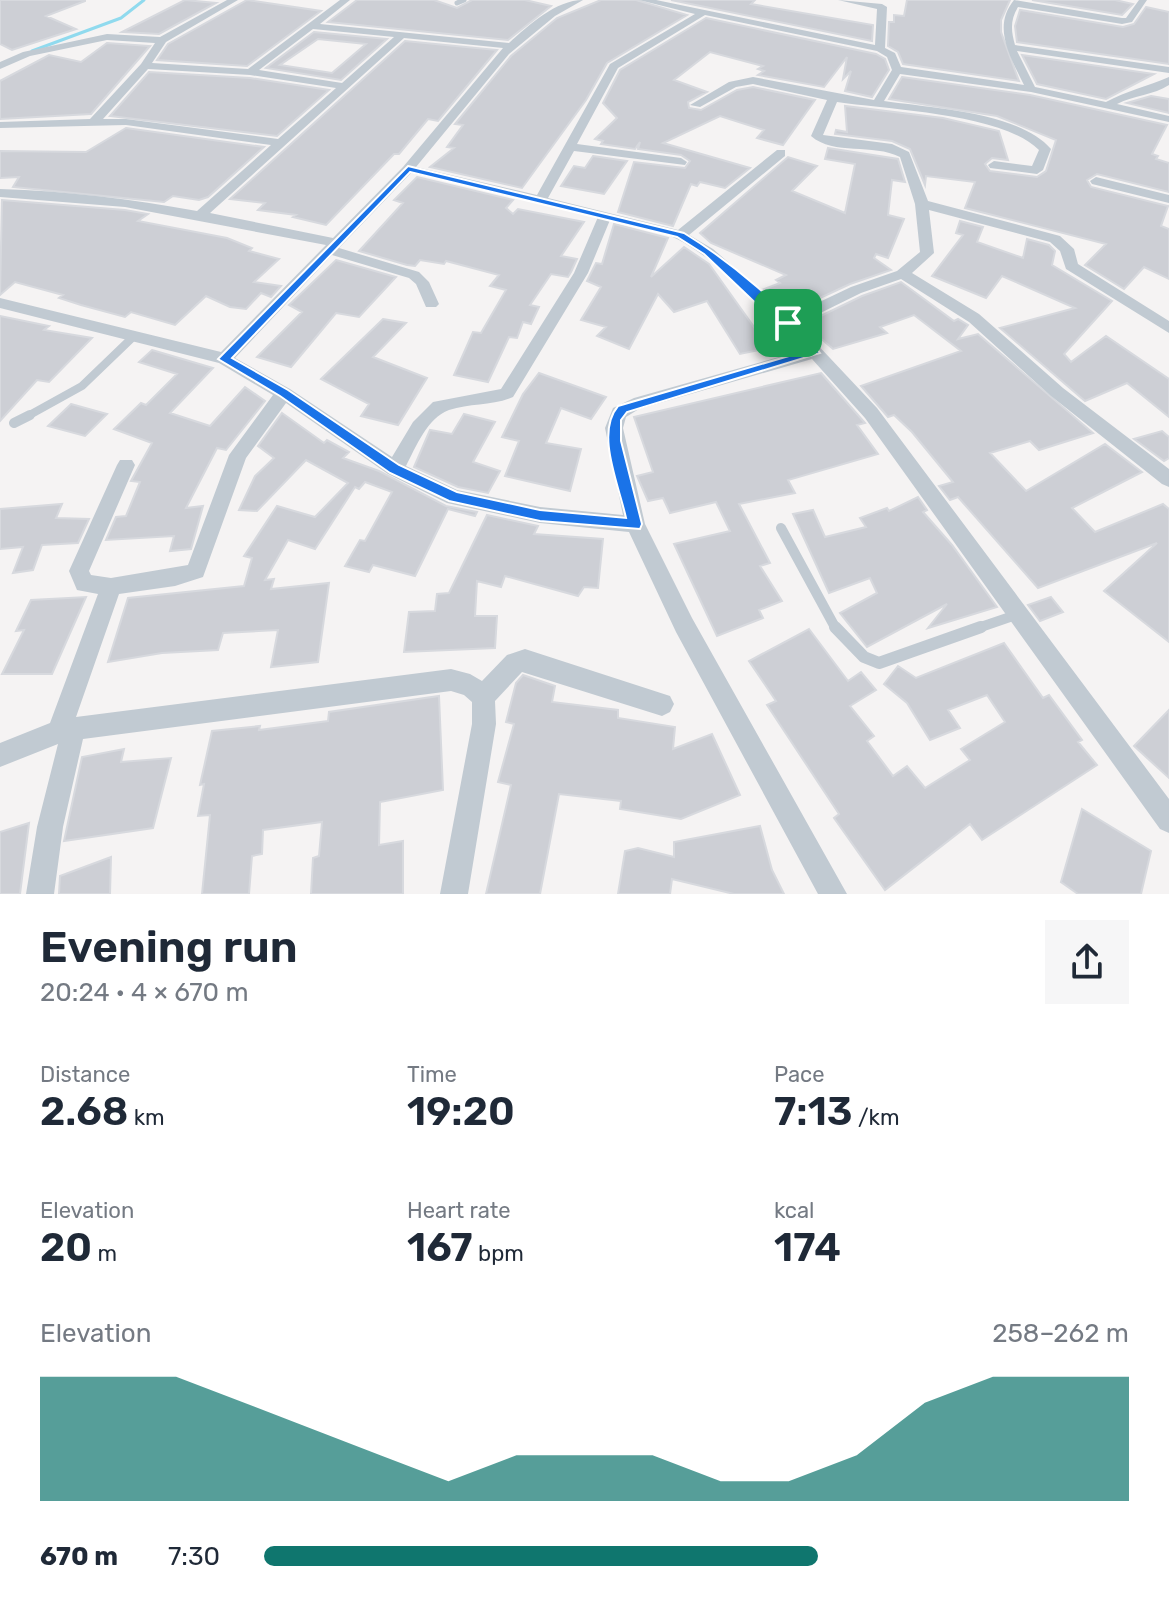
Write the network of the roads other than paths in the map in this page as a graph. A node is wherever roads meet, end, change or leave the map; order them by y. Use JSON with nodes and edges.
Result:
{"nodes":[{"id":1,"x":234,"y":0,"type":"edge"},
{"id":2,"x":346,"y":0,"type":"edge"},
{"id":3,"x":464,"y":0,"type":"edge"},
{"id":4,"x":553,"y":0,"type":"edge"},
{"id":5,"x":643,"y":0,"type":"edge"},
{"id":6,"x":842,"y":0,"type":"edge"},
{"id":7,"x":1143,"y":0,"type":"edge"},
{"id":8,"x":574,"y":2,"type":"edge"},
{"id":9,"x":1016,"y":2,"type":"edge"},
{"id":10,"x":457,"y":3,"type":"dead end"},
{"id":11,"x":701,"y":14,"type":"junction"},
{"id":12,"x":310,"y":26,"type":"junction"},
{"id":13,"x":401,"y":36,"type":"junction"},
{"id":14,"x":162,"y":40,"type":"junction"},
{"id":15,"x":509,"y":46,"type":"junction"},
{"id":16,"x":1011,"y":47,"type":"junction"},
{"id":17,"x":880,"y":49,"type":"junction"},
{"id":18,"x":0,"y":66,"type":"edge"},
{"id":19,"x":145,"y":66,"type":"junction"},
{"id":20,"x":897,"y":70,"type":"junction"},
{"id":21,"x":1169,"y":70,"type":"edge"},
{"id":22,"x":250,"y":72,"type":"junction"},
{"id":23,"x":1169,"y":80,"type":"edge"},
{"id":24,"x":344,"y":86,"type":"junction"},
{"id":25,"x":1031,"y":89,"type":"junction"},
{"id":26,"x":833,"y":98,"type":"junction"},
{"id":27,"x":878,"y":102,"type":"junction"},
{"id":28,"x":696,"y":105,"type":"dead end"},
{"id":29,"x":1105,"y":107,"type":"junction"},
{"id":30,"x":1169,"y":119,"type":"edge"},
{"id":31,"x":95,"y":121,"type":"junction"},
{"id":32,"x":0,"y":125,"type":"edge"},
{"id":33,"x":280,"y":143,"type":"junction"},
{"id":34,"x":572,"y":147,"type":"junction"},
{"id":35,"x":781,"y":153,"type":"dead end"},
{"id":36,"x":681,"y":162,"type":"dead end"},
{"id":37,"x":994,"y":165,"type":"dead end"},
{"id":38,"x":408,"y":169,"type":"junction"},
{"id":39,"x":1096,"y":181,"type":"dead end"},
{"id":40,"x":0,"y":193,"type":"edge"},
{"id":41,"x":1169,"y":199,"type":"edge"},
{"id":42,"x":540,"y":201,"type":"junction"},
{"id":43,"x":922,"y":204,"type":"junction"},
{"id":44,"x":606,"y":215,"type":"junction"},
{"id":45,"x":199,"y":216,"type":"junction"},
{"id":46,"x":680,"y":235,"type":"junction"},
{"id":47,"x":330,"y":246,"type":"junction"},
{"id":48,"x":902,"y":274,"type":"junction"},
{"id":49,"x":1,"y":304,"type":"edge"},
{"id":50,"x":431,"y":304,"type":"dead end"},
{"id":51,"x":788,"y":323,"type":"junction"},
{"id":52,"x":1169,"y":328,"type":"edge"},
{"id":53,"x":134,"y":336,"type":"junction"},
{"id":54,"x":814,"y":353,"type":"junction"},
{"id":55,"x":224,"y":359,"type":"junction"},
{"id":56,"x":284,"y":393,"type":"junction"},
{"id":57,"x":14,"y":423,"type":"dead end"},
{"id":58,"x":126,"y":465,"type":"dead end"},
{"id":59,"x":395,"y":469,"type":"junction"},
{"id":60,"x":1169,"y":479,"type":"edge"},
{"id":61,"x":635,"y":524,"type":"junction"},
{"id":62,"x":781,"y":528,"type":"dead end"},
{"id":63,"x":111,"y":587,"type":"junction"},
{"id":64,"x":1019,"y":614,"type":"junction"},
{"id":65,"x":483,"y":697,"type":"junction"},
{"id":66,"x":662,"y":704,"type":"dead end"},
{"id":67,"x":66,"y":730,"type":"junction"},
{"id":68,"x":0,"y":755,"type":"edge"},
{"id":69,"x":1169,"y":820,"type":"edge"},
{"id":70,"x":40,"y":894,"type":"edge"},
{"id":71,"x":454,"y":894,"type":"edge"},
{"id":72,"x":833,"y":894,"type":"edge"}],
"edges":[{"from":1,"to":14,"type":"street"},
{"from":2,"to":12,"type":"street"},
{"from":3,"to":10,"type":"lane"},
{"from":4,"to":8,"type":"street"},
{"from":5,"to":11,"type":"street"},
{"from":6,"to":17,"type":"street"},
{"from":7,"to":9,"type":"street"},
{"from":8,"to":15,"type":"street"},
{"from":9,"to":16,"type":"street"},
{"from":11,"to":17,"type":"street"},
{"from":11,"to":34,"type":"street"},
{"from":12,"to":13,"type":"street"},
{"from":12,"to":22,"type":"street"},
{"from":13,"to":15,"type":"street"},
{"from":13,"to":24,"type":"street"},
{"from":14,"to":18,"type":"street"},
{"from":14,"to":19,"type":"street"},
{"from":15,"to":38,"type":"street"},
{"from":16,"to":21,"type":"street"},
{"from":16,"to":25,"type":"street"},
{"from":17,"to":20,"type":"street"},
{"from":19,"to":22,"type":"street"},
{"from":19,"to":31,"type":"street"},
{"from":20,"to":25,"type":"street"},
{"from":20,"to":27,"type":"street"},
{"from":22,"to":24,"type":"street"},
{"from":23,"to":29,"type":"street"},
{"from":24,"to":33,"type":"street"},
{"from":25,"to":29,"type":"street"},
{"from":26,"to":27,"type":"street"},
{"from":26,"to":28,"type":"street"},
{"from":26,"to":43,"type":"street"},
{"from":27,"to":37,"type":"street"},
{"from":29,"to":30,"type":"street"},
{"from":31,"to":32,"type":"street"},
{"from":31,"to":33,"type":"street"},
{"from":33,"to":45,"type":"street"},
{"from":34,"to":36,"type":"street"},
{"from":34,"to":42,"type":"street"},
{"from":35,"to":46,"type":"street"},
{"from":38,"to":42,"type":"street"},
{"from":38,"to":47,"type":"street"},
{"from":39,"to":41,"type":"street"},
{"from":40,"to":45,"type":"street"},
{"from":42,"to":44,"type":"street"},
{"from":43,"to":48,"type":"street"},
{"from":43,"to":52,"type":"street"},
{"from":44,"to":46,"type":"street"},
{"from":44,"to":59,"type":"street"},
{"from":45,"to":47,"type":"street"},
{"from":46,"to":51,"type":"street"},
{"from":47,"to":50,"type":"street"},
{"from":47,"to":55,"type":"street"},
{"from":48,"to":51,"type":"street"},
{"from":48,"to":60,"type":"street"},
{"from":49,"to":53,"type":"street"},
{"from":51,"to":54,"type":"street"},
{"from":53,"to":55,"type":"street"},
{"from":53,"to":57,"type":"lane"},
{"from":54,"to":61,"type":"street"},
{"from":54,"to":64,"type":"street"},
{"from":55,"to":56,"type":"street"},
{"from":56,"to":59,"type":"street"},
{"from":56,"to":63,"type":"street"},
{"from":58,"to":63,"type":"street"},
{"from":59,"to":61,"type":"street"},
{"from":61,"to":72,"type":"street"},
{"from":62,"to":64,"type":"lane"},
{"from":63,"to":67,"type":"street"},
{"from":64,"to":69,"type":"street"},
{"from":65,"to":66,"type":"street"},
{"from":65,"to":67,"type":"street"},
{"from":65,"to":71,"type":"street"},
{"from":67,"to":68,"type":"street"},
{"from":67,"to":70,"type":"street"}]}
